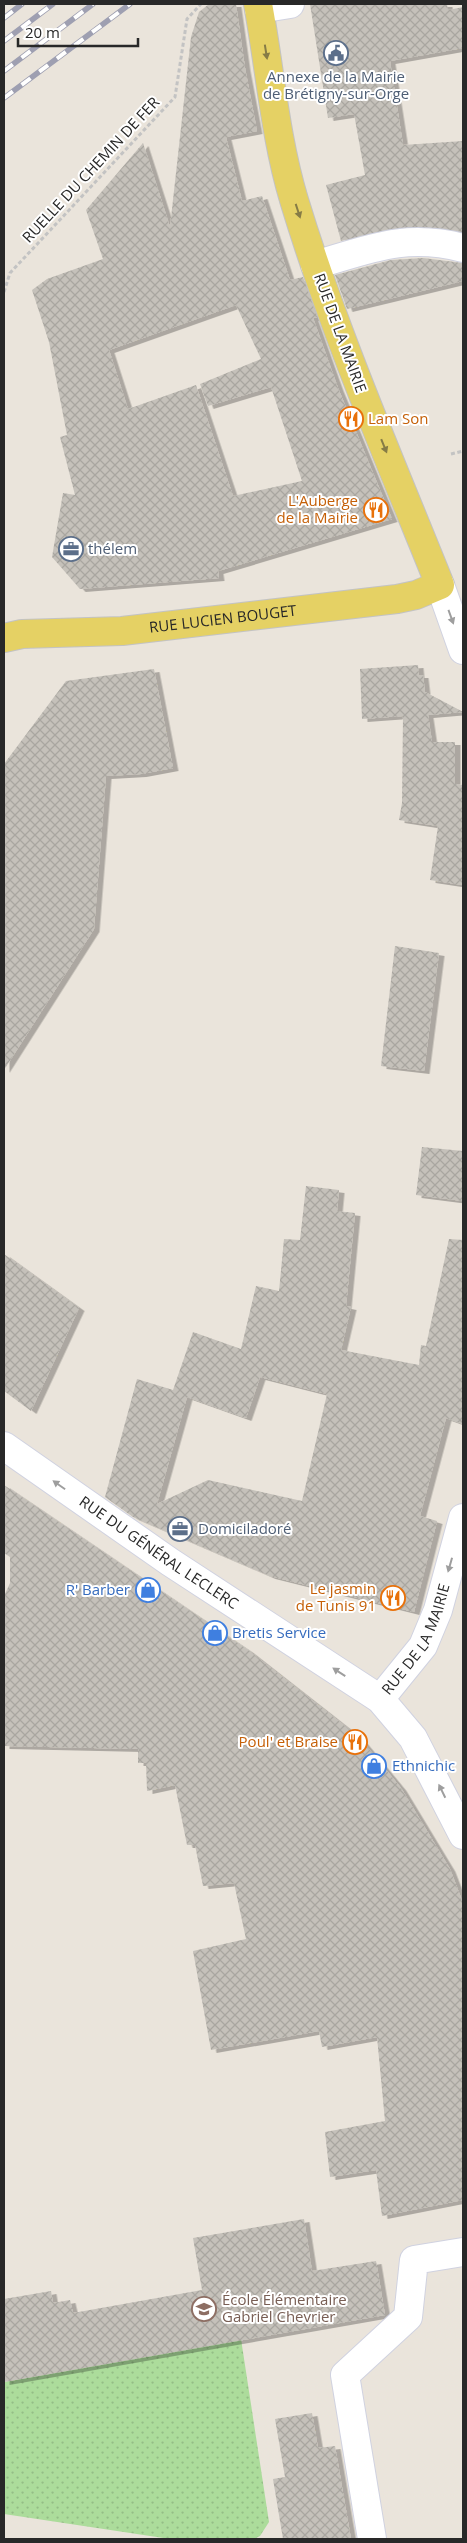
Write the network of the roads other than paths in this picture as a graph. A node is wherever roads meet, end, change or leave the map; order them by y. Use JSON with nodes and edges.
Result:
{"nodes":[{"id":1,"x":290,"y":4,"type":"edge"},
{"id":2,"x":258,"y":6,"type":"edge"},
{"id":3,"x":463,"y":248,"type":"edge"},
{"id":4,"x":315,"y":265,"type":"junction"},
{"id":5,"x":440,"y":585,"type":"junction"},
{"id":6,"x":4,"y":638,"type":"edge"},
{"id":7,"x":463,"y":650,"type":"edge"},
{"id":8,"x":4,"y":1446,"type":"edge"},
{"id":9,"x":463,"y":1518,"type":"edge"},
{"id":10,"x":380,"y":1699,"type":"junction"},
{"id":11,"x":463,"y":1835,"type":"edge"},
{"id":12,"x":463,"y":2252,"type":"edge"},
{"id":13,"x":372,"y":2539,"type":"edge"}],
"edges":[{"from":1,"to":2,"type":"street"},
{"from":2,"to":4,"type":"main road","name":"RUE DE LA MAIRIE","one_way":true},
{"from":3,"to":4,"type":"street"},
{"from":4,"to":5,"type":"main road","name":"RUE DE LA MAIRIE","one_way":true},
{"from":5,"to":6,"type":"main road","name":"RUE LUCIEN BOUGET"},
{"from":5,"to":7,"type":"street","name":"RUE DE LA MAIRIE","one_way":true},
{"from":10,"to":8,"type":"street","name":"RUE DU GÉNÉRAL LECLERC","one_way":true},
{"from":9,"to":10,"type":"street","name":"RUE DE LA MAIRIE","one_way":true},
{"from":11,"to":10,"type":"street","name":"RUE DU GÉNÉRAL LECLERC","one_way":true},
{"from":12,"to":13,"type":"street"}]}
